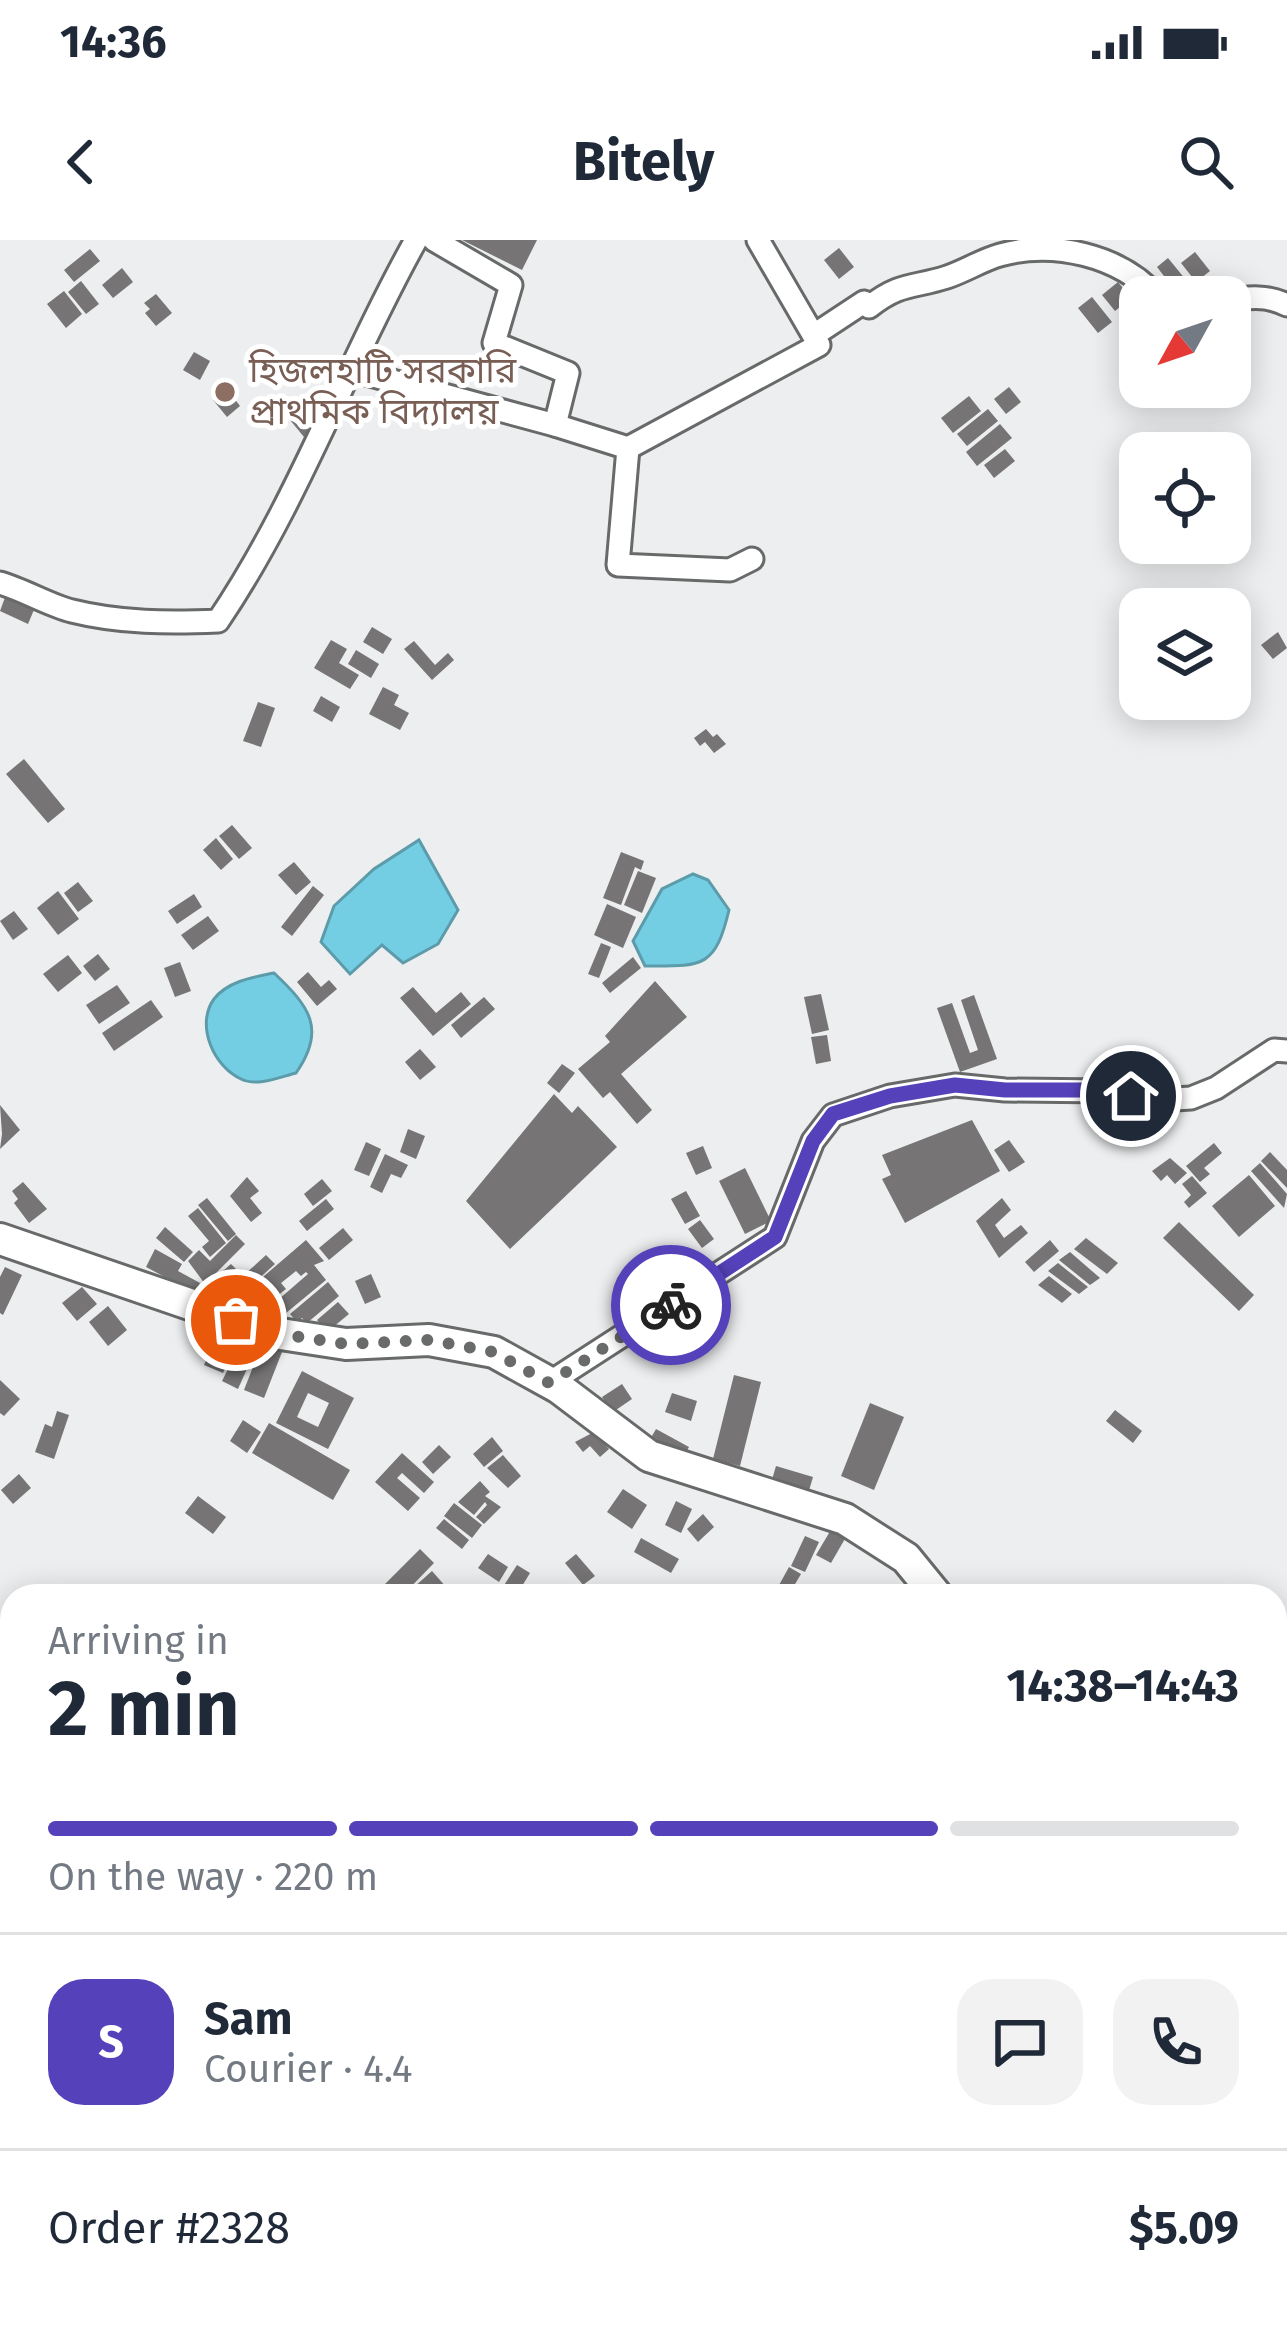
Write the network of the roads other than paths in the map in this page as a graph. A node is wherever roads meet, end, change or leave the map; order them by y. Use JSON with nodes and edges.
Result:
{"nodes":[{"id":1,"x":416,"y":240,"type":"edge"},
{"id":2,"x":434,"y":240,"type":"edge"},
{"id":3,"x":758,"y":240,"type":"edge"},
{"id":4,"x":1129,"y":276,"type":"edge"},
{"id":5,"x":1251,"y":298,"type":"edge"},
{"id":6,"x":1287,"y":304,"type":"edge"},
{"id":7,"x":814,"y":335,"type":"junction"},
{"id":8,"x":348,"y":369,"type":"junction"},
{"id":9,"x":555,"y":425,"type":"junction"},
{"id":10,"x":628,"y":448,"type":"junction"},
{"id":11,"x":752,"y":559,"type":"dead end"},
{"id":12,"x":0,"y":583,"type":"edge"},
{"id":13,"x":1287,"y":1051,"type":"edge"},
{"id":14,"x":0,"y":1239,"type":"edge"},
{"id":15,"x":549,"y":1383,"type":"junction"},
{"id":16,"x":927,"y":1584,"type":"edge"}],
"edges":[{"from":1,"to":8,"type":"street"},
{"from":2,"to":9,"type":"street"},
{"from":3,"to":7,"type":"street"},
{"from":4,"to":7,"type":"street"},
{"from":5,"to":6,"type":"street"},
{"from":7,"to":10,"type":"street"},
{"from":8,"to":9,"type":"street"},
{"from":8,"to":12,"type":"street"},
{"from":9,"to":10,"type":"street"},
{"from":10,"to":11,"type":"street"},
{"from":13,"to":15,"type":"street"},
{"from":14,"to":15,"type":"street"},
{"from":15,"to":16,"type":"street"}]}
